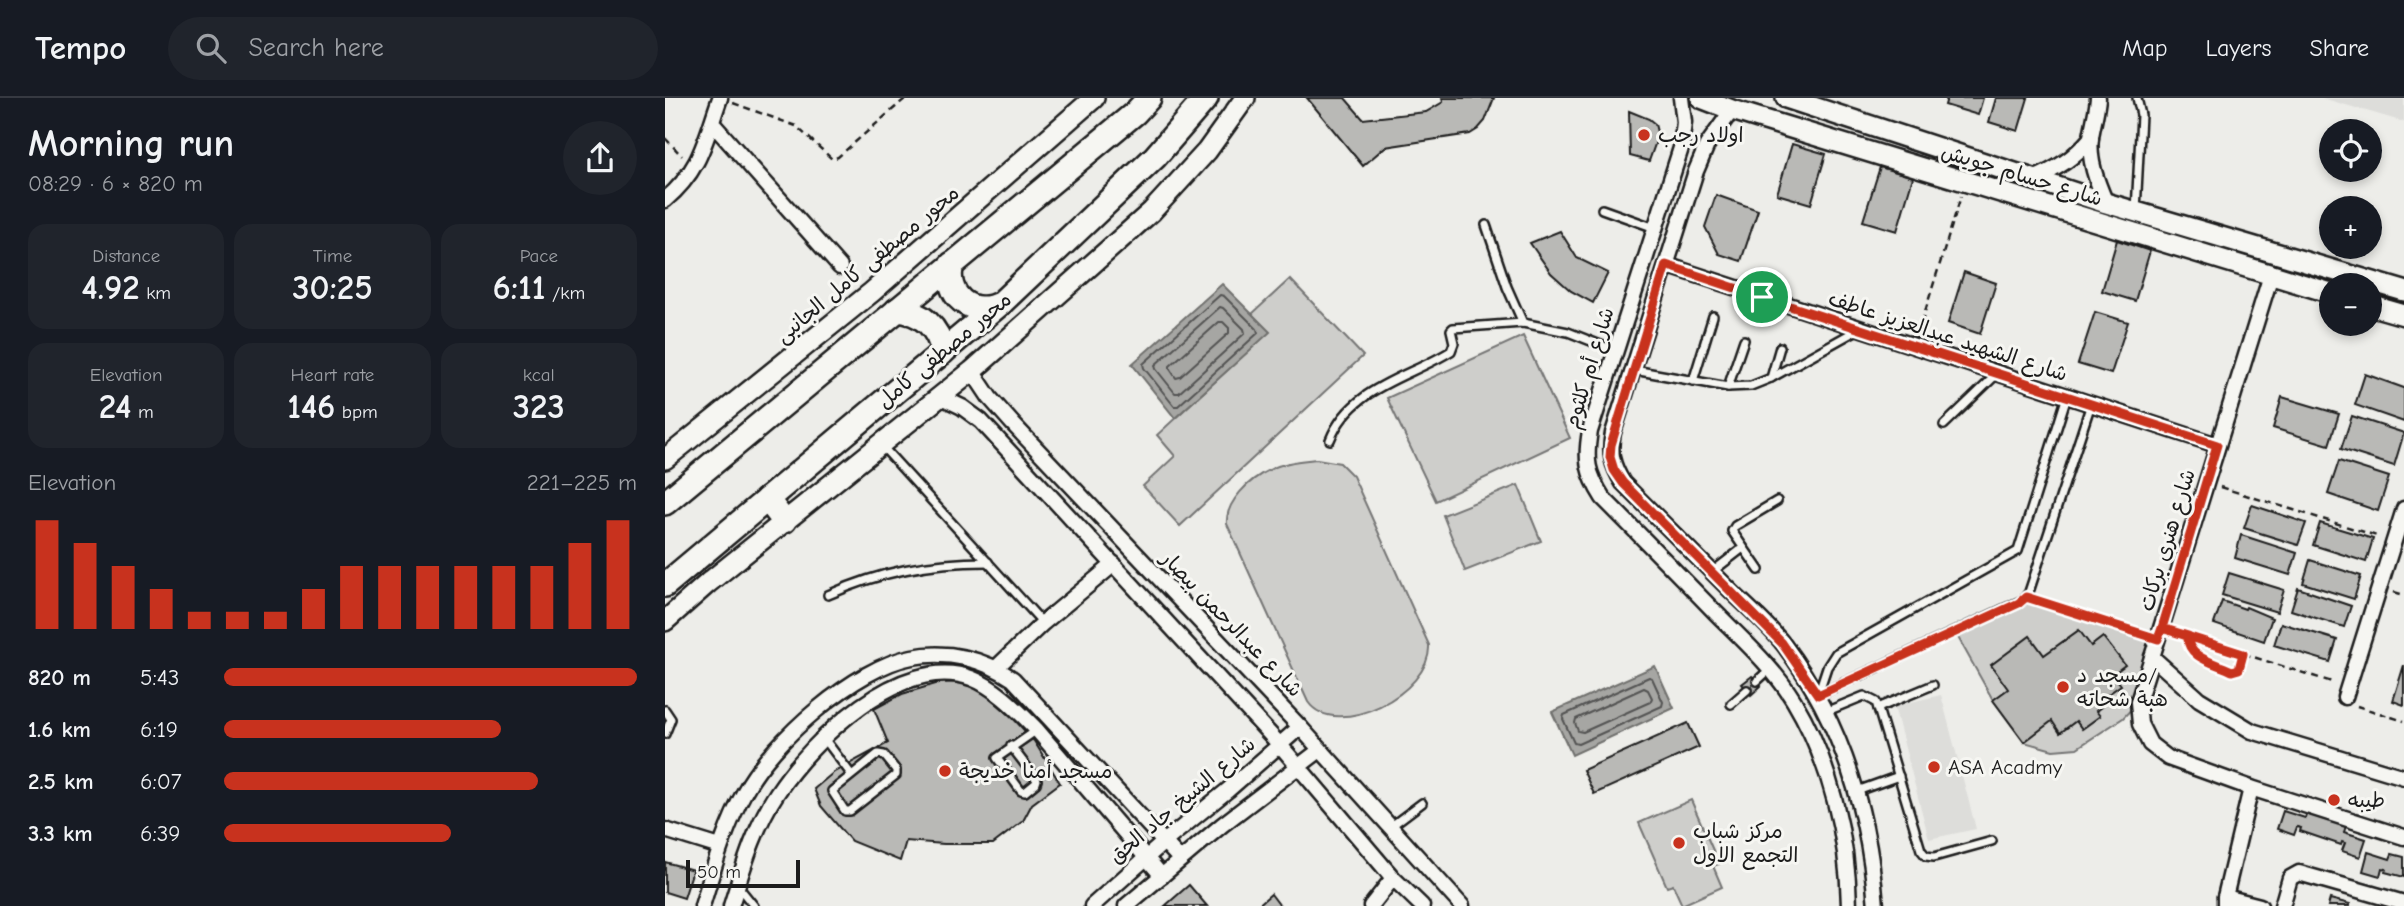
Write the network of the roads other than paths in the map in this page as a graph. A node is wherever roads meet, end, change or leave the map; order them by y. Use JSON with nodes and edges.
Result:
{"nodes":[{"id":1,"x":720,"y":98,"type":"edge"},
{"id":2,"x":1094,"y":98,"type":"edge"},
{"id":3,"x":1149,"y":98,"type":"edge"},
{"id":4,"x":1206,"y":98,"type":"edge"},
{"id":5,"x":1245,"y":98,"type":"edge"},
{"id":6,"x":1681,"y":98,"type":"edge"},
{"id":7,"x":1701,"y":98,"type":"edge"},
{"id":8,"x":1786,"y":98,"type":"edge"},
{"id":9,"x":2098,"y":98,"type":"edge"},
{"id":10,"x":2137,"y":98,"type":"edge"},
{"id":11,"x":1732,"y":110,"type":"junction"},
{"id":12,"x":712,"y":123,"type":"junction"},
{"id":13,"x":2091,"y":138,"type":"junction"},
{"id":14,"x":1934,"y":146,"type":"junction"},
{"id":15,"x":1927,"y":170,"type":"junction"},
{"id":16,"x":2033,"y":179,"type":"junction"},
{"id":17,"x":665,"y":200,"type":"edge"},
{"id":18,"x":2106,"y":203,"type":"junction"},
{"id":19,"x":1602,"y":209,"type":"dead end"},
{"id":20,"x":2136,"y":212,"type":"junction"},
{"id":21,"x":1486,"y":225,"type":"dead end"},
{"id":22,"x":1655,"y":228,"type":"junction"},
{"id":23,"x":952,"y":264,"type":"junction"},
{"id":24,"x":1666,"y":265,"type":"junction"},
{"id":25,"x":840,"y":267,"type":"dead end"},
{"id":26,"x":2271,"y":275,"type":"junction"},
{"id":27,"x":2319,"y":289,"type":"edge"},
{"id":28,"x":2404,"y":291,"type":"edge"},
{"id":29,"x":1001,"y":303,"type":"junction"},
{"id":30,"x":2382,"y":308,"type":"edge"},
{"id":31,"x":897,"y":310,"type":"junction"},
{"id":32,"x":2404,"y":315,"type":"edge"},
{"id":33,"x":1713,"y":316,"type":"dead end"},
{"id":34,"x":1523,"y":323,"type":"junction"},
{"id":35,"x":1859,"y":329,"type":"junction"},
{"id":36,"x":1744,"y":340,"type":"dead end"},
{"id":37,"x":1780,"y":347,"type":"dead end"},
{"id":38,"x":1616,"y":351,"type":"junction"},
{"id":39,"x":943,"y":352,"type":"junction"},
{"id":40,"x":1636,"y":364,"type":"junction"},
{"id":41,"x":972,"y":371,"type":"junction"},
{"id":42,"x":1997,"y":374,"type":"junction"},
{"id":43,"x":1771,"y":378,"type":"junction"},
{"id":44,"x":1693,"y":381,"type":"junction"},
{"id":45,"x":1728,"y":387,"type":"junction"},
{"id":46,"x":940,"y":396,"type":"junction"},
{"id":47,"x":2067,"y":396,"type":"junction"},
{"id":48,"x":2091,"y":404,"type":"junction"},
{"id":49,"x":1944,"y":425,"type":"dead end"},
{"id":50,"x":1331,"y":440,"type":"dead end"},
{"id":51,"x":880,"y":444,"type":"junction"},
{"id":52,"x":2217,"y":445,"type":"junction"},
{"id":53,"x":665,"y":459,"type":"edge"},
{"id":54,"x":767,"y":499,"type":"junction"},
{"id":55,"x":1777,"y":501,"type":"dead end"},
{"id":56,"x":665,"y":503,"type":"edge"},
{"id":57,"x":2404,"y":509,"type":"edge"},
{"id":58,"x":785,"y":521,"type":"junction"},
{"id":59,"x":1743,"y":548,"type":"junction"},
{"id":60,"x":988,"y":562,"type":"junction"},
{"id":61,"x":1114,"y":565,"type":"junction"},
{"id":62,"x":1759,"y":570,"type":"dead end"},
{"id":63,"x":1712,"y":572,"type":"junction"},
{"id":64,"x":665,"y":585,"type":"edge"},
{"id":65,"x":828,"y":596,"type":"dead end"},
{"id":66,"x":665,"y":621,"type":"edge"},
{"id":67,"x":1043,"y":623,"type":"junction"},
{"id":68,"x":2153,"y":657,"type":"junction"},
{"id":69,"x":996,"y":668,"type":"junction"},
{"id":70,"x":1770,"y":669,"type":"junction"},
{"id":71,"x":1757,"y":681,"type":"dead end"},
{"id":72,"x":1933,"y":685,"type":"dead end"},
{"id":73,"x":1747,"y":690,"type":"dead end"},
{"id":74,"x":2346,"y":692,"type":"road end"},
{"id":75,"x":1818,"y":695,"type":"junction"},
{"id":76,"x":1031,"y":696,"type":"junction"},
{"id":77,"x":1731,"y":704,"type":"dead end"},
{"id":78,"x":1878,"y":708,"type":"junction"},
{"id":79,"x":665,"y":710,"type":"edge"},
{"id":80,"x":1019,"y":712,"type":"junction"},
{"id":81,"x":1825,"y":712,"type":"junction"},
{"id":82,"x":1300,"y":727,"type":"junction"},
{"id":83,"x":1037,"y":730,"type":"junction"},
{"id":84,"x":665,"y":734,"type":"edge"},
{"id":85,"x":823,"y":736,"type":"junction"},
{"id":86,"x":1280,"y":745,"type":"junction"},
{"id":87,"x":1011,"y":746,"type":"junction"},
{"id":88,"x":1320,"y":750,"type":"junction"},
{"id":89,"x":1299,"y":767,"type":"junction"},
{"id":90,"x":851,"y":774,"type":"junction"},
{"id":91,"x":1899,"y":776,"type":"junction"},
{"id":92,"x":2404,"y":776,"type":"edge"},
{"id":93,"x":2251,"y":788,"type":"junction"},
{"id":94,"x":1857,"y":791,"type":"junction"},
{"id":95,"x":1422,"y":803,"type":"dead end"},
{"id":96,"x":1389,"y":827,"type":"junction"},
{"id":97,"x":665,"y":830,"type":"edge"},
{"id":98,"x":2404,"y":837,"type":"edge"},
{"id":99,"x":1992,"y":841,"type":"dead end"},
{"id":100,"x":1164,"y":842,"type":"junction"},
{"id":101,"x":720,"y":847,"type":"junction"},
{"id":102,"x":1146,"y":859,"type":"junction"},
{"id":103,"x":1179,"y":859,"type":"junction"},
{"id":104,"x":1162,"y":876,"type":"junction"},
{"id":105,"x":1393,"y":878,"type":"junction"},
{"id":106,"x":737,"y":886,"type":"junction"},
{"id":107,"x":2225,"y":901,"type":"edge"},
{"id":108,"x":2404,"y":904,"type":"edge"},
{"id":109,"x":702,"y":906,"type":"edge"},
{"id":110,"x":731,"y":906,"type":"edge"},
{"id":111,"x":754,"y":906,"type":"edge"},
{"id":112,"x":1092,"y":906,"type":"edge"},
{"id":113,"x":1126,"y":906,"type":"edge"},
{"id":114,"x":1371,"y":906,"type":"edge"},
{"id":115,"x":1422,"y":906,"type":"edge"},
{"id":116,"x":1462,"y":906,"type":"edge"},
{"id":117,"x":1849,"y":906,"type":"edge"},
{"id":118,"x":1876,"y":906,"type":"edge"},
{"id":119,"x":2260,"y":906,"type":"edge"},
{"id":120,"x":2282,"y":906,"type":"edge"}],
"edges":[{"from":1,"to":12,"type":"street"},
{"from":2,"to":53,"type":"street","name":"محور مصطفى كامل الجانبى"},
{"from":3,"to":23,"type":"main road"},
{"from":4,"to":29,"type":"main road","name":"محور مصطفى كامل"},
{"from":5,"to":41,"type":"street"},
{"from":6,"to":22,"type":"street","name":"شارع أم كلثوم"},
{"from":7,"to":11,"type":"street","name":"شارع حسام جويش"},
{"from":8,"to":14,"type":"street","name":"شارع حسام جويش"},
{"from":9,"to":13,"type":"street"},
{"from":10,"to":20,"type":"lane"},
{"from":11,"to":15,"type":"street","name":"شارع حسام جويش"},
{"from":11,"to":24,"type":"street","name":"شارع أم كلثوم"},
{"from":12,"to":17,"type":"street"},
{"from":12,"to":25,"type":"street"},
{"from":13,"to":16,"type":"street"},
{"from":13,"to":18,"type":"street"},
{"from":14,"to":15,"type":"street"},
{"from":14,"to":16,"type":"street","name":"شارع حسام جويش"},
{"from":15,"to":26,"type":"street","name":"شارع حسام جويش"},
{"from":16,"to":18,"type":"street","name":"شارع حسام جويش"},
{"from":18,"to":20,"type":"street","name":"شارع حسام جويش"},
{"from":19,"to":22,"type":"lane"},
{"from":20,"to":28,"type":"street","name":"شارع حسام جويش"},
{"from":21,"to":34,"type":"lane"},
{"from":22,"to":38,"type":"street","name":"شارع أم كلثوم"},
{"from":23,"to":29,"type":"main road"},
{"from":23,"to":31,"type":"main road"},
{"from":24,"to":35,"type":"street","name":"شارع الشهيد عبدالعزيز عاطف"},
{"from":24,"to":40,"type":"street","name":"شارع أم كلثوم"},
{"from":26,"to":27,"type":"street","name":"شارع حسام جويش"},
{"from":26,"to":52,"type":"street","name":"شارع هنرى بركات"},
{"from":29,"to":39,"type":"main road","name":"محور مصطفى كامل"},
{"from":30,"to":32,"type":"street"},
{"from":31,"to":39,"type":"main road"},
{"from":31,"to":56,"type":"main road"},
{"from":33,"to":44,"type":"lane"},
{"from":34,"to":38,"type":"lane"},
{"from":34,"to":50,"type":"lane"},
{"from":35,"to":42,"type":"street","name":"شارع الشهيد عبدالعزيز عاطف"},
{"from":35,"to":43,"type":"lane"},
{"from":36,"to":45,"type":"lane"},
{"from":37,"to":43,"type":"lane"},
{"from":38,"to":40,"type":"street"},
{"from":38,"to":70,"type":"street","name":"شارع أم كلثوم"},
{"from":39,"to":54,"type":"main road","name":"محور مصطفى كامل"},
{"from":40,"to":44,"type":"lane"},
{"from":40,"to":63,"type":"street","name":"شارع أم كلثوم"},
{"from":41,"to":46,"type":"street"},
{"from":41,"to":82,"type":"street","name":"شارع عبدالرحمن بيصار"},
{"from":42,"to":47,"type":"street","name":"شارع الشهيد عبدالعزيز عاطف"},
{"from":42,"to":49,"type":"lane"},
{"from":43,"to":45,"type":"lane"},
{"from":44,"to":45,"type":"lane"},
{"from":46,"to":51,"type":"street"},
{"from":46,"to":61,"type":"street","name":"شارع عبدالرحمن بيصار"},
{"from":47,"to":48,"type":"street","name":"شارع الشهيد عبدالعزيز عاطف"},
{"from":47,"to":75,"type":"lane"},
{"from":48,"to":52,"type":"street","name":"شارع الشهيد عبدالعزيز عاطف"},
{"from":48,"to":75,"type":"lane"},
{"from":51,"to":58,"type":"street"},
{"from":51,"to":60,"type":"lane"},
{"from":52,"to":68,"type":"street","name":"شارع هنرى بركات"},
{"from":54,"to":58,"type":"main road"},
{"from":54,"to":64,"type":"main road","name":"محور مصطفى كامل"},
{"from":55,"to":59,"type":"lane"},
{"from":57,"to":74,"type":"street"},
{"from":58,"to":66,"type":"street"},
{"from":59,"to":62,"type":"lane"},
{"from":59,"to":63,"type":"lane"},
{"from":60,"to":65,"type":"lane"},
{"from":60,"to":67,"type":"lane"},
{"from":61,"to":67,"type":"street"},
{"from":61,"to":86,"type":"street","name":"شارع عبدالرحمن بيصار"},
{"from":63,"to":75,"type":"street","name":"شارع أم كلثوم"},
{"from":67,"to":69,"type":"street"},
{"from":68,"to":92,"type":"street"},
{"from":68,"to":93,"type":"street","name":"شارع هنرى بركات"},
{"from":69,"to":76,"type":"street"},
{"from":69,"to":101,"type":"street"},
{"from":70,"to":71,"type":"lane"},
{"from":70,"to":117,"type":"street","name":"شارع أم كلثوم"},
{"from":72,"to":78,"type":"lane"},
{"from":73,"to":77,"type":"lane"},
{"from":75,"to":81,"type":"street","name":"شارع أم كلثوم"},
{"from":76,"to":80,"type":"street"},
{"from":76,"to":100,"type":"street"},
{"from":78,"to":81,"type":"lane"},
{"from":78,"to":91,"type":"lane"},
{"from":79,"to":84,"type":"lane"},
{"from":80,"to":83,"type":"street"},
{"from":80,"to":85,"type":"street"},
{"from":81,"to":94,"type":"street","name":"شارع أم كلثوم"},
{"from":82,"to":86,"type":"street","name":"شارع الشيخ جاد الحق"},
{"from":82,"to":88,"type":"street","name":"شارع عبدالرحمن بيصار"},
{"from":83,"to":87,"type":"lane"},
{"from":83,"to":102,"type":"street"},
{"from":85,"to":90,"type":"lane"},
{"from":85,"to":106,"type":"street"},
{"from":86,"to":89,"type":"street","name":"شارع عبدالرحمن بيصار"},
{"from":86,"to":100,"type":"street","name":"شارع الشيخ جاد الحق"},
{"from":87,"to":87,"type":"lane"},
{"from":88,"to":89,"type":"street","name":"شارع الشيخ جاد الحق"},
{"from":88,"to":96,"type":"street","name":"شارع عبدالرحمن بيصار"},
{"from":89,"to":103,"type":"street","name":"شارع الشيخ جاد الحق"},
{"from":89,"to":105,"type":"street","name":"شارع عبدالرحمن بيصار"},
{"from":90,"to":90,"type":"lane"},
{"from":91,"to":94,"type":"lane"},
{"from":91,"to":99,"type":"lane"},
{"from":93,"to":98,"type":"street","name":"شارع هنرى بركات"},
{"from":93,"to":107,"type":"street"},
{"from":94,"to":118,"type":"street","name":"شارع أم كلثوم"},
{"from":95,"to":96,"type":"lane"},
{"from":96,"to":116,"type":"street","name":"شارع عبدالرحمن بيصار"},
{"from":97,"to":101,"type":"street"},
{"from":100,"to":102,"type":"street","name":"شارع الشيخ جاد الحق"},
{"from":100,"to":103,"type":"street"},
{"from":101,"to":109,"type":"street"},
{"from":102,"to":104,"type":"street"},
{"from":102,"to":112,"type":"street","name":"شارع الشيخ جاد الحق"},
{"from":103,"to":104,"type":"street","name":"شارع الشيخ جاد الحق"},
{"from":104,"to":113,"type":"street","name":"شارع الشيخ جاد الحق"},
{"from":105,"to":114,"type":"street"},
{"from":105,"to":115,"type":"street","name":"شارع عبدالرحمن بيصار"},
{"from":106,"to":110,"type":"street"},
{"from":106,"to":111,"type":"lane"},
{"from":107,"to":119,"type":"street"},
{"from":108,"to":120,"type":"street"}]}
